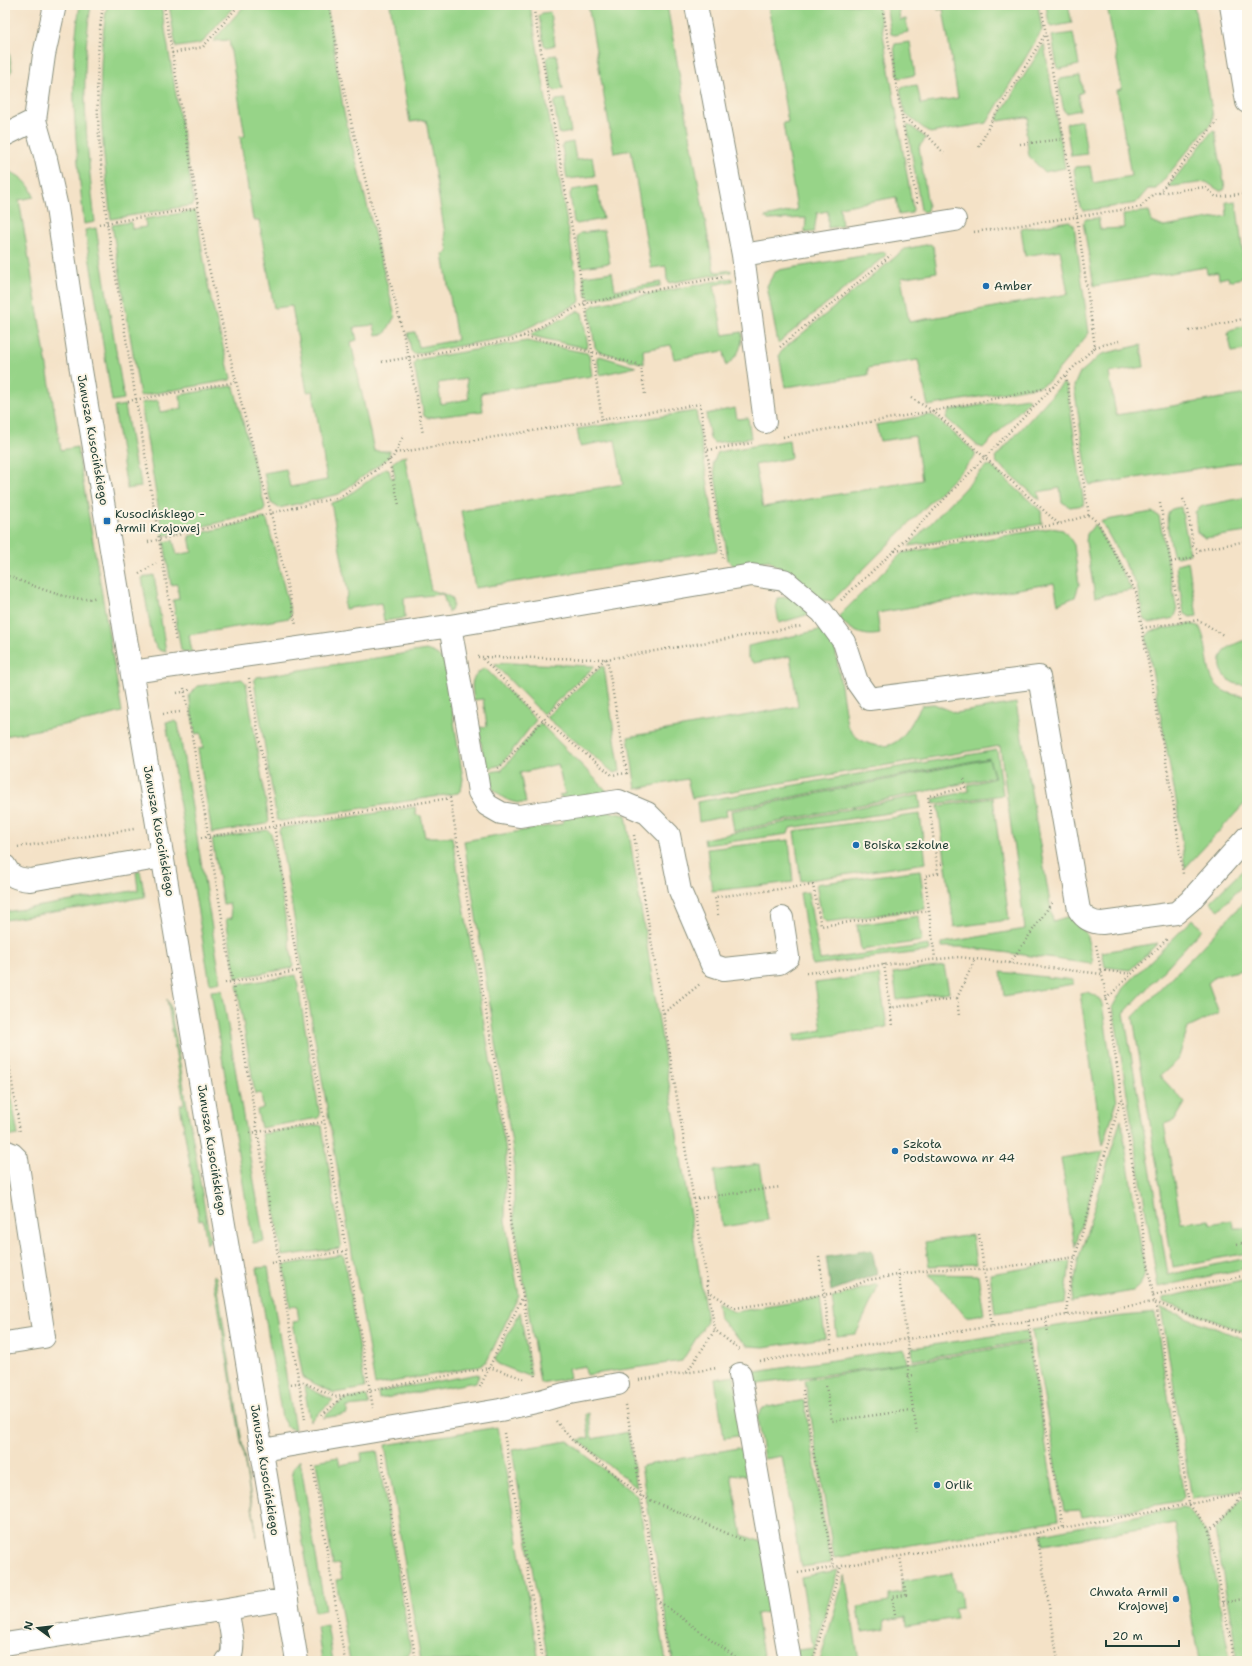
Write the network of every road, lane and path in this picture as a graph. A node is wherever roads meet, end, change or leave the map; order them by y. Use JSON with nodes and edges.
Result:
{"nodes":[{"id":1,"x":103,"y":5,"type":"edge"},
{"id":2,"x":164,"y":5,"type":"edge"},
{"id":3,"x":239,"y":5,"type":"edge"},
{"id":4,"x":329,"y":5,"type":"edge"},
{"id":5,"x":533,"y":5,"type":"edge"},
{"id":6,"x":696,"y":5,"type":"edge"},
{"id":7,"x":882,"y":5,"type":"edge"},
{"id":8,"x":1041,"y":5,"type":"edge"},
{"id":9,"x":49,"y":9,"type":"edge"},
{"id":10,"x":1237,"y":9,"type":"edge"},
{"id":11,"x":1046,"y":33,"type":"junction"},
{"id":12,"x":172,"y":53,"type":"junction"},
{"id":13,"x":1247,"y":102,"type":"edge"},
{"id":14,"x":902,"y":115,"type":"junction"},
{"id":15,"x":35,"y":120,"type":"junction"},
{"id":16,"x":1217,"y":120,"type":"dead end"},
{"id":17,"x":5,"y":135,"type":"edge"},
{"id":18,"x":1064,"y":139,"type":"junction"},
{"id":19,"x":1020,"y":144,"type":"dead end"},
{"id":20,"x":979,"y":147,"type":"dead end"},
{"id":21,"x":944,"y":153,"type":"dead end"},
{"id":22,"x":1159,"y":193,"type":"junction"},
{"id":23,"x":1247,"y":193,"type":"edge"},
{"id":24,"x":198,"y":208,"type":"junction"},
{"id":25,"x":1077,"y":216,"type":"junction"},
{"id":26,"x":107,"y":223,"type":"junction"},
{"id":27,"x":99,"y":224,"type":"dead end"},
{"id":28,"x":921,"y":226,"type":"junction"},
{"id":29,"x":962,"y":227,"type":"joint"},
{"id":30,"x":898,"y":252,"type":"dead end"},
{"id":31,"x":745,"y":264,"type":"junction"},
{"id":32,"x":585,"y":303,"type":"junction"},
{"id":33,"x":1247,"y":318,"type":"edge"},
{"id":34,"x":1189,"y":330,"type":"dead end"},
{"id":35,"x":523,"y":336,"type":"junction"},
{"id":36,"x":1119,"y":341,"type":"dead end"},
{"id":37,"x":1095,"y":347,"type":"junction"},
{"id":38,"x":592,"y":352,"type":"junction"},
{"id":39,"x":409,"y":358,"type":"junction"},
{"id":40,"x":382,"y":362,"type":"dead end"},
{"id":41,"x":758,"y":365,"type":"junction"},
{"id":42,"x":1066,"y":375,"type":"junction"},
{"id":43,"x":236,"y":382,"type":"junction"},
{"id":44,"x":645,"y":394,"type":"dead end"},
{"id":45,"x":911,"y":398,"type":"dead end"},
{"id":46,"x":136,"y":400,"type":"junction"},
{"id":47,"x":128,"y":401,"type":"dead end"},
{"id":48,"x":933,"y":411,"type":"junction"},
{"id":49,"x":602,"y":420,"type":"junction"},
{"id":50,"x":771,"y":430,"type":"joint"},
{"id":51,"x":423,"y":434,"type":"dead end"},
{"id":52,"x":404,"y":435,"type":"dead end"},
{"id":53,"x":754,"y":442,"type":"dead end"},
{"id":54,"x":708,"y":450,"type":"junction"},
{"id":55,"x":395,"y":454,"type":"junction"},
{"id":56,"x":389,"y":460,"type":"junction"},
{"id":57,"x":1183,"y":499,"type":"dead end"},
{"id":58,"x":1160,"y":503,"type":"dead end"},
{"id":59,"x":399,"y":505,"type":"dead end"},
{"id":60,"x":271,"y":513,"type":"junction"},
{"id":61,"x":1089,"y":515,"type":"junction"},
{"id":62,"x":1059,"y":524,"type":"junction"},
{"id":63,"x":160,"y":540,"type":"junction"},
{"id":64,"x":1247,"y":541,"type":"edge"},
{"id":65,"x":148,"y":542,"type":"dead end"},
{"id":66,"x":1199,"y":550,"type":"junction"},
{"id":67,"x":894,"y":551,"type":"dead end"},
{"id":68,"x":1171,"y":562,"type":"junction"},
{"id":69,"x":156,"y":564,"type":"dead end"},
{"id":70,"x":5,"y":575,"type":"edge"},
{"id":71,"x":726,"y":580,"type":"junction"},
{"id":72,"x":118,"y":588,"type":"junction"},
{"id":73,"x":1181,"y":622,"type":"junction"},
{"id":74,"x":450,"y":626,"type":"junction"},
{"id":75,"x":1142,"y":628,"type":"junction"},
{"id":76,"x":1223,"y":635,"type":"dead end"},
{"id":77,"x":301,"y":647,"type":"junction"},
{"id":78,"x":477,"y":653,"type":"dead end"},
{"id":79,"x":245,"y":655,"type":"junction"},
{"id":80,"x":180,"y":665,"type":"junction"},
{"id":81,"x":132,"y":672,"type":"junction"},
{"id":82,"x":180,"y":712,"type":"dead end"},
{"id":83,"x":162,"y":714,"type":"dead end"},
{"id":84,"x":543,"y":720,"type":"junction"},
{"id":85,"x":500,"y":767,"type":"dead end"},
{"id":86,"x":964,"y":776,"type":"dead end"},
{"id":87,"x":629,"y":804,"type":"junction"},
{"id":88,"x":274,"y":826,"type":"junction"},
{"id":89,"x":135,"y":829,"type":"dead end"},
{"id":90,"x":208,"y":837,"type":"junction"},
{"id":91,"x":1247,"y":837,"type":"edge"},
{"id":92,"x":201,"y":838,"type":"dead end"},
{"id":93,"x":9,"y":857,"type":"edge"},
{"id":94,"x":163,"y":857,"type":"junction"},
{"id":95,"x":945,"y":863,"type":"dead end"},
{"id":96,"x":937,"y":865,"type":"junction"},
{"id":97,"x":1076,"y":896,"type":"junction"},
{"id":98,"x":1190,"y":900,"type":"junction"},
{"id":99,"x":929,"y":911,"type":"junction"},
{"id":100,"x":718,"y":918,"type":"dead end"},
{"id":101,"x":782,"y":918,"type":"dead end"},
{"id":102,"x":1092,"y":921,"type":"junction"},
{"id":103,"x":935,"y":958,"type":"junction"},
{"id":104,"x":975,"y":959,"type":"junction"},
{"id":105,"x":779,"y":963,"type":"junction"},
{"id":106,"x":1010,"y":963,"type":"junction"},
{"id":107,"x":884,"y":964,"type":"junction"},
{"id":108,"x":719,"y":967,"type":"junction"},
{"id":109,"x":1101,"y":970,"type":"junction"},
{"id":110,"x":298,"y":971,"type":"junction"},
{"id":111,"x":1102,"y":974,"type":"junction"},
{"id":112,"x":1131,"y":974,"type":"dead end"},
{"id":113,"x":232,"y":982,"type":"junction"},
{"id":114,"x":225,"y":983,"type":"dead end"},
{"id":115,"x":957,"y":998,"type":"junction"},
{"id":116,"x":890,"y":1008,"type":"junction"},
{"id":117,"x":664,"y":1013,"type":"junction"},
{"id":118,"x":959,"y":1016,"type":"dead end"},
{"id":119,"x":892,"y":1026,"type":"dead end"},
{"id":120,"x":5,"y":1039,"type":"edge"},
{"id":121,"x":1122,"y":1096,"type":"junction"},
{"id":122,"x":324,"y":1122,"type":"junction"},
{"id":123,"x":257,"y":1132,"type":"junction"},
{"id":124,"x":250,"y":1133,"type":"dead end"},
{"id":125,"x":9,"y":1153,"type":"edge"},
{"id":126,"x":780,"y":1187,"type":"dead end"},
{"id":127,"x":694,"y":1200,"type":"junction"},
{"id":128,"x":979,"y":1234,"type":"dead end"},
{"id":129,"x":1247,"y":1242,"type":"edge"},
{"id":130,"x":1238,"y":1244,"type":"dead end"},
{"id":131,"x":346,"y":1251,"type":"junction"},
{"id":132,"x":1075,"y":1257,"type":"junction"},
{"id":133,"x":819,"y":1258,"type":"dead end"},
{"id":134,"x":279,"y":1261,"type":"junction"},
{"id":135,"x":271,"y":1262,"type":"dead end"},
{"id":136,"x":898,"y":1270,"type":"dead end"},
{"id":137,"x":984,"y":1270,"type":"junction"},
{"id":138,"x":898,"y":1275,"type":"junction"},
{"id":139,"x":1247,"y":1275,"type":"edge"},
{"id":140,"x":708,"y":1291,"type":"junction"},
{"id":141,"x":824,"y":1294,"type":"junction"},
{"id":142,"x":1153,"y":1295,"type":"junction"},
{"id":143,"x":523,"y":1296,"type":"junction"},
{"id":144,"x":1154,"y":1302,"type":"junction"},
{"id":145,"x":1067,"y":1315,"type":"junction"},
{"id":146,"x":1046,"y":1318,"type":"junction"},
{"id":147,"x":1028,"y":1321,"type":"junction"},
{"id":148,"x":992,"y":1326,"type":"junction"},
{"id":149,"x":715,"y":1330,"type":"junction"},
{"id":150,"x":1048,"y":1334,"type":"dead end"},
{"id":151,"x":1247,"y":1336,"type":"edge"},
{"id":152,"x":907,"y":1339,"type":"junction"},
{"id":153,"x":5,"y":1343,"type":"edge"},
{"id":154,"x":832,"y":1350,"type":"junction"},
{"id":155,"x":744,"y":1353,"type":"dead end"},
{"id":156,"x":488,"y":1368,"type":"junction"},
{"id":157,"x":740,"y":1368,"type":"junction"},
{"id":158,"x":687,"y":1372,"type":"junction"},
{"id":159,"x":914,"y":1375,"type":"dead end"},
{"id":160,"x":908,"y":1376,"type":"junction"},
{"id":161,"x":299,"y":1383,"type":"junction"},
{"id":162,"x":620,"y":1383,"type":"junction"},
{"id":163,"x":291,"y":1384,"type":"dead end"},
{"id":164,"x":826,"y":1386,"type":"dead end"},
{"id":165,"x":370,"y":1390,"type":"junction"},
{"id":166,"x":803,"y":1390,"type":"dead end"},
{"id":167,"x":540,"y":1402,"type":"junction"},
{"id":168,"x":500,"y":1410,"type":"junction"},
{"id":169,"x":913,"y":1412,"type":"junction"},
{"id":170,"x":468,"y":1416,"type":"junction"},
{"id":171,"x":376,"y":1430,"type":"junction"},
{"id":172,"x":917,"y":1433,"type":"dead end"},
{"id":173,"x":309,"y":1442,"type":"junction"},
{"id":174,"x":262,"y":1450,"type":"junction"},
{"id":175,"x":1247,"y":1492,"type":"edge"},
{"id":176,"x":641,"y":1496,"type":"junction"},
{"id":177,"x":1189,"y":1504,"type":"junction"},
{"id":178,"x":1063,"y":1528,"type":"junction"},
{"id":179,"x":1210,"y":1531,"type":"junction"},
{"id":180,"x":1037,"y":1533,"type":"junction"},
{"id":181,"x":771,"y":1552,"type":"junction"},
{"id":182,"x":900,"y":1556,"type":"junction"},
{"id":183,"x":841,"y":1566,"type":"junction"},
{"id":184,"x":833,"y":1567,"type":"junction"},
{"id":185,"x":775,"y":1577,"type":"junction"},
{"id":186,"x":1247,"y":1598,"type":"edge"},
{"id":187,"x":287,"y":1599,"type":"junction"},
{"id":188,"x":659,"y":1602,"type":"junction"},
{"id":189,"x":1223,"y":1603,"type":"junction"},
{"id":190,"x":227,"y":1609,"type":"junction"},
{"id":191,"x":895,"y":1615,"type":"dead end"},
{"id":192,"x":5,"y":1644,"type":"edge"},
{"id":193,"x":416,"y":1660,"type":"edge"},
{"id":194,"x":227,"y":1661,"type":"edge"},
{"id":195,"x":297,"y":1661,"type":"edge"},
{"id":196,"x":346,"y":1661,"type":"edge"},
{"id":197,"x":398,"y":1661,"type":"edge"},
{"id":198,"x":543,"y":1661,"type":"edge"},
{"id":199,"x":669,"y":1661,"type":"edge"},
{"id":200,"x":741,"y":1661,"type":"edge"},
{"id":201,"x":790,"y":1661,"type":"edge"},
{"id":202,"x":813,"y":1661,"type":"edge"},
{"id":203,"x":1058,"y":1661,"type":"edge"},
{"id":204,"x":1234,"y":1661,"type":"edge"}],
"edges":[{"from":1,"to":26,"type":"path"},
{"from":2,"to":12,"type":"path"},
{"from":3,"to":12,"type":"path"},
{"from":4,"to":39,"type":"path"},
{"from":5,"to":32,"type":"path"},
{"from":6,"to":31,"type":"street"},
{"from":7,"to":14,"type":"path"},
{"from":8,"to":11,"type":"path"},
{"from":9,"to":15,"type":"street","name":"Janusza Kusocińskiego"},
{"from":10,"to":13,"type":"street"},
{"from":11,"to":18,"type":"path"},
{"from":11,"to":20,"type":"path"},
{"from":12,"to":24,"type":"path"},
{"from":14,"to":21,"type":"path"},
{"from":14,"to":28,"type":"path"},
{"from":15,"to":17,"type":"street"},
{"from":15,"to":72,"type":"street","name":"Janusza Kusocińskiego"},
{"from":16,"to":22,"type":"path"},
{"from":18,"to":19,"type":"path"},
{"from":18,"to":25,"type":"path"},
{"from":22,"to":23,"type":"path"},
{"from":22,"to":25,"type":"path"},
{"from":24,"to":26,"type":"path"},
{"from":24,"to":43,"type":"path"},
{"from":25,"to":29,"type":"path"},
{"from":25,"to":37,"type":"path"},
{"from":26,"to":27,"type":"path"},
{"from":26,"to":46,"type":"path"},
{"from":28,"to":29,"type":"street"},
{"from":28,"to":31,"type":"street"},
{"from":30,"to":41,"type":"path"},
{"from":31,"to":32,"type":"path"},
{"from":31,"to":41,"type":"street"},
{"from":32,"to":35,"type":"path"},
{"from":32,"to":38,"type":"path"},
{"from":33,"to":34,"type":"path"},
{"from":35,"to":38,"type":"path"},
{"from":35,"to":39,"type":"path"},
{"from":36,"to":37,"type":"path"},
{"from":37,"to":42,"type":"path"},
{"from":38,"to":44,"type":"path"},
{"from":38,"to":49,"type":"path"},
{"from":39,"to":40,"type":"path"},
{"from":39,"to":51,"type":"path"},
{"from":41,"to":50,"type":"street"},
{"from":42,"to":48,"type":"path"},
{"from":42,"to":61,"type":"path"},
{"from":43,"to":46,"type":"path"},
{"from":43,"to":60,"type":"path"},
{"from":45,"to":48,"type":"path"},
{"from":46,"to":47,"type":"path"},
{"from":46,"to":63,"type":"path"},
{"from":48,"to":50,"type":"path"},
{"from":48,"to":62,"type":"path"},
{"from":49,"to":54,"type":"path"},
{"from":49,"to":55,"type":"path"},
{"from":52,"to":55,"type":"path"},
{"from":53,"to":54,"type":"path"},
{"from":54,"to":71,"type":"path"},
{"from":55,"to":56,"type":"path"},
{"from":56,"to":59,"type":"path"},
{"from":56,"to":60,"type":"path"},
{"from":57,"to":66,"type":"path"},
{"from":58,"to":68,"type":"path"},
{"from":60,"to":63,"type":"path"},
{"from":60,"to":77,"type":"path"},
{"from":61,"to":62,"type":"path"},
{"from":61,"to":75,"type":"path"},
{"from":62,"to":67,"type":"path"},
{"from":63,"to":65,"type":"path"},
{"from":63,"to":80,"type":"path"},
{"from":64,"to":66,"type":"path"},
{"from":66,"to":68,"type":"path"},
{"from":68,"to":73,"type":"path"},
{"from":69,"to":72,"type":"path"},
{"from":70,"to":72,"type":"path"},
{"from":71,"to":74,"type":"street"},
{"from":71,"to":97,"type":"street"},
{"from":72,"to":81,"type":"street","name":"Janusza Kusocińskiego"},
{"from":73,"to":75,"type":"path"},
{"from":73,"to":76,"type":"path"},
{"from":74,"to":77,"type":"street"},
{"from":74,"to":87,"type":"street"},
{"from":75,"to":98,"type":"path"},
{"from":77,"to":79,"type":"street"},
{"from":78,"to":84,"type":"path"},
{"from":79,"to":80,"type":"street"},
{"from":79,"to":88,"type":"path"},
{"from":80,"to":81,"type":"street"},
{"from":80,"to":90,"type":"path"},
{"from":81,"to":94,"type":"street","name":"Janusza Kusocińskiego"},
{"from":82,"to":83,"type":"path"},
{"from":84,"to":84,"type":"path"},
{"from":84,"to":85,"type":"path"},
{"from":86,"to":96,"type":"path"},
{"from":87,"to":108,"type":"street"},
{"from":87,"to":117,"type":"path"},
{"from":88,"to":90,"type":"path"},
{"from":88,"to":110,"type":"path"},
{"from":88,"to":143,"type":"path"},
{"from":89,"to":93,"type":"path"},
{"from":90,"to":92,"type":"path"},
{"from":90,"to":113,"type":"path"},
{"from":91,"to":98,"type":"street"},
{"from":93,"to":94,"type":"street"},
{"from":94,"to":174,"type":"street","name":"Janusza Kusocińskiego"},
{"from":95,"to":96,"type":"path"},
{"from":96,"to":99,"type":"path"},
{"from":97,"to":102,"type":"street"},
{"from":97,"to":106,"type":"path"},
{"from":98,"to":102,"type":"street"},
{"from":99,"to":100,"type":"path"},
{"from":99,"to":103,"type":"path"},
{"from":101,"to":105,"type":"street"},
{"from":102,"to":109,"type":"path"},
{"from":103,"to":104,"type":"path"},
{"from":103,"to":107,"type":"path"},
{"from":104,"to":106,"type":"path"},
{"from":104,"to":115,"type":"path"},
{"from":105,"to":107,"type":"path"},
{"from":105,"to":108,"type":"street"},
{"from":106,"to":111,"type":"path"},
{"from":107,"to":116,"type":"path"},
{"from":108,"to":117,"type":"path"},
{"from":109,"to":111,"type":"path"},
{"from":109,"to":112,"type":"path"},
{"from":110,"to":113,"type":"path"},
{"from":110,"to":122,"type":"path"},
{"from":111,"to":121,"type":"path"},
{"from":113,"to":114,"type":"path"},
{"from":113,"to":123,"type":"path"},
{"from":115,"to":116,"type":"path"},
{"from":115,"to":118,"type":"path"},
{"from":116,"to":119,"type":"path"},
{"from":117,"to":127,"type":"path"},
{"from":120,"to":125,"type":"path"},
{"from":121,"to":132,"type":"path"},
{"from":121,"to":142,"type":"path"},
{"from":122,"to":123,"type":"path"},
{"from":122,"to":131,"type":"path"},
{"from":123,"to":124,"type":"path"},
{"from":123,"to":134,"type":"path"},
{"from":125,"to":153,"type":"street"},
{"from":126,"to":127,"type":"path"},
{"from":127,"to":140,"type":"path"},
{"from":128,"to":137,"type":"path"},
{"from":129,"to":130,"type":"path"},
{"from":131,"to":134,"type":"path"},
{"from":131,"to":165,"type":"path"},
{"from":132,"to":137,"type":"path"},
{"from":132,"to":145,"type":"path"},
{"from":133,"to":141,"type":"path"},
{"from":134,"to":135,"type":"path"},
{"from":134,"to":161,"type":"path"},
{"from":136,"to":138,"type":"path"},
{"from":137,"to":138,"type":"path"},
{"from":137,"to":148,"type":"path"},
{"from":138,"to":141,"type":"path"},
{"from":138,"to":152,"type":"path"},
{"from":139,"to":142,"type":"path"},
{"from":140,"to":141,"type":"path"},
{"from":140,"to":149,"type":"path"},
{"from":141,"to":154,"type":"path"},
{"from":142,"to":144,"type":"path"},
{"from":143,"to":156,"type":"path"},
{"from":143,"to":156,"type":"path"},
{"from":144,"to":145,"type":"path"},
{"from":144,"to":151,"type":"path"},
{"from":144,"to":177,"type":"path"},
{"from":145,"to":146,"type":"path"},
{"from":146,"to":147,"type":"path"},
{"from":146,"to":150,"type":"path"},
{"from":147,"to":148,"type":"path"},
{"from":147,"to":178,"type":"path"},
{"from":148,"to":152,"type":"path"},
{"from":149,"to":155,"type":"path"},
{"from":149,"to":158,"type":"path"},
{"from":152,"to":154,"type":"path"},
{"from":152,"to":160,"type":"path"},
{"from":154,"to":157,"type":"path"},
{"from":156,"to":165,"type":"path"},
{"from":156,"to":170,"type":"path"},
{"from":157,"to":158,"type":"path"},
{"from":157,"to":181,"type":"street"},
{"from":158,"to":162,"type":"path"},
{"from":159,"to":160,"type":"path"},
{"from":160,"to":169,"type":"path"},
{"from":161,"to":163,"type":"path"},
{"from":161,"to":165,"type":"path"},
{"from":161,"to":173,"type":"path"},
{"from":162,"to":167,"type":"street"},
{"from":162,"to":176,"type":"path"},
{"from":164,"to":169,"type":"path"},
{"from":165,"to":171,"type":"path"},
{"from":166,"to":184,"type":"path"},
{"from":167,"to":168,"type":"street"},
{"from":167,"to":176,"type":"path"},
{"from":168,"to":170,"type":"street"},
{"from":168,"to":198,"type":"path"},
{"from":169,"to":172,"type":"path"},
{"from":170,"to":171,"type":"street"},
{"from":171,"to":173,"type":"street"},
{"from":171,"to":193,"type":"path"},
{"from":173,"to":174,"type":"street"},
{"from":173,"to":196,"type":"path"},
{"from":174,"to":187,"type":"street","name":"Janusza Kusocińskiego"},
{"from":175,"to":177,"type":"path"},
{"from":175,"to":179,"type":"path"},
{"from":176,"to":181,"type":"path"},
{"from":176,"to":188,"type":"path"},
{"from":177,"to":178,"type":"path"},
{"from":177,"to":179,"type":"path"},
{"from":178,"to":180,"type":"path"},
{"from":179,"to":189,"type":"path"},
{"from":180,"to":182,"type":"path"},
{"from":180,"to":203,"type":"path"},
{"from":181,"to":185,"type":"street"},
{"from":182,"to":183,"type":"path"},
{"from":182,"to":191,"type":"path"},
{"from":183,"to":184,"type":"path"},
{"from":183,"to":202,"type":"path"},
{"from":184,"to":185,"type":"path"},
{"from":185,"to":201,"type":"street"},
{"from":186,"to":189,"type":"path"},
{"from":187,"to":190,"type":"street"},
{"from":187,"to":195,"type":"street","name":"Janusza Kusocińskiego"},
{"from":188,"to":199,"type":"path"},
{"from":188,"to":200,"type":"path"},
{"from":189,"to":204,"type":"path"},
{"from":190,"to":192,"type":"street"},
{"from":190,"to":194,"type":"street"},
{"from":193,"to":197,"type":"path"}]}
